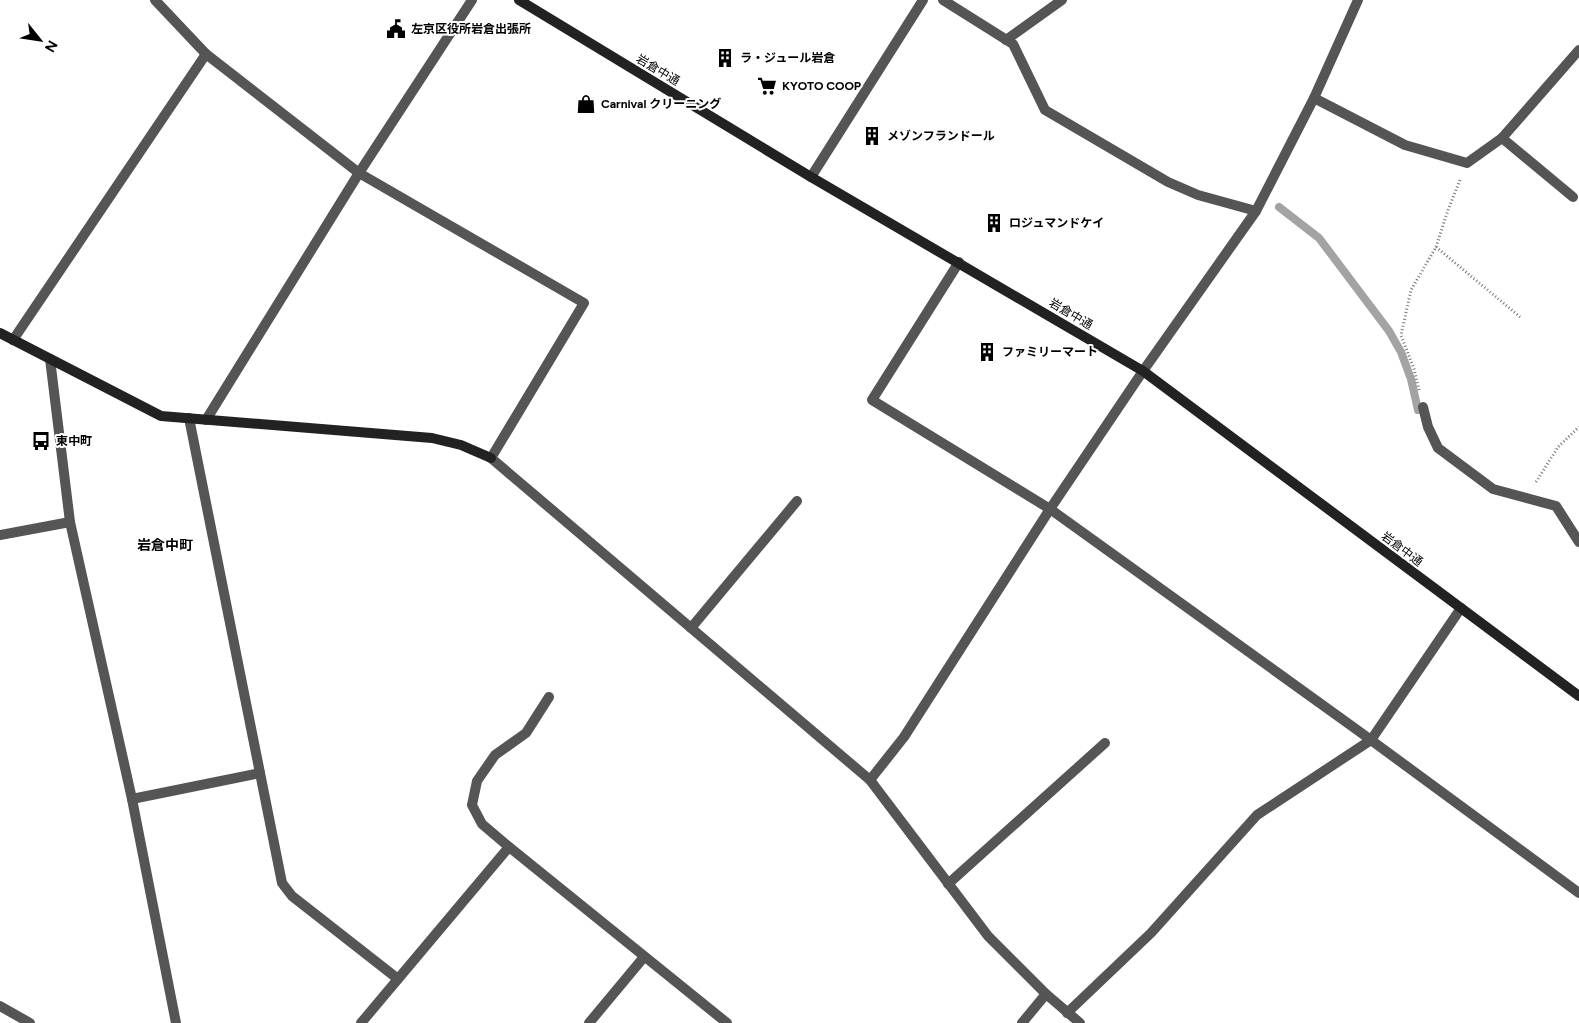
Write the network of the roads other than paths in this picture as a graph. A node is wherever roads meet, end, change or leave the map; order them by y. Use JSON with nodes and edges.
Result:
{"nodes":[{"id":1,"x":155,"y":0,"type":"edge"},
{"id":2,"x":472,"y":0,"type":"edge"},
{"id":3,"x":519,"y":0,"type":"edge"},
{"id":4,"x":923,"y":0,"type":"edge"},
{"id":5,"x":943,"y":0,"type":"edge"},
{"id":6,"x":1062,"y":0,"type":"edge"},
{"id":7,"x":1358,"y":0,"type":"edge"},
{"id":8,"x":1006,"y":40,"type":"junction"},
{"id":9,"x":1579,"y":50,"type":"edge"},
{"id":10,"x":206,"y":54,"type":"junction"},
{"id":11,"x":1314,"y":98,"type":"junction"},
{"id":12,"x":1502,"y":138,"type":"junction"},
{"id":13,"x":359,"y":173,"type":"junction"},
{"id":14,"x":810,"y":177,"type":"junction"},
{"id":15,"x":1573,"y":197,"type":"dead end"},
{"id":16,"x":1256,"y":211,"type":"junction"},
{"id":17,"x":959,"y":262,"type":"junction"},
{"id":18,"x":0,"y":334,"type":"edge"},
{"id":19,"x":13,"y":340,"type":"junction"},
{"id":20,"x":50,"y":359,"type":"junction"},
{"id":21,"x":1143,"y":371,"type":"junction"},
{"id":22,"x":1422,"y":407,"type":"road end"},
{"id":23,"x":189,"y":418,"type":"junction"},
{"id":24,"x":206,"y":420,"type":"junction"},
{"id":25,"x":491,"y":458,"type":"junction"},
{"id":26,"x":796,"y":501,"type":"dead end"},
{"id":27,"x":1050,"y":509,"type":"junction"},
{"id":28,"x":70,"y":522,"type":"junction"},
{"id":29,"x":0,"y":535,"type":"edge"},
{"id":30,"x":1579,"y":542,"type":"edge"},
{"id":31,"x":1461,"y":608,"type":"junction"},
{"id":32,"x":691,"y":628,"type":"junction"},
{"id":33,"x":1579,"y":696,"type":"edge"},
{"id":34,"x":549,"y":697,"type":"dead end"},
{"id":35,"x":1371,"y":740,"type":"junction"},
{"id":36,"x":1105,"y":743,"type":"dead end"},
{"id":37,"x":260,"y":773,"type":"junction"},
{"id":38,"x":870,"y":780,"type":"junction"},
{"id":39,"x":132,"y":799,"type":"junction"},
{"id":40,"x":509,"y":847,"type":"junction"},
{"id":41,"x":948,"y":884,"type":"junction"},
{"id":42,"x":1579,"y":893,"type":"edge"},
{"id":43,"x":644,"y":957,"type":"junction"},
{"id":44,"x":398,"y":979,"type":"junction"},
{"id":45,"x":1046,"y":994,"type":"junction"},
{"id":46,"x":0,"y":1006,"type":"edge"},
{"id":47,"x":1068,"y":1013,"type":"junction"},
{"id":48,"x":30,"y":1023,"type":"edge"},
{"id":49,"x":176,"y":1023,"type":"edge"},
{"id":50,"x":360,"y":1023,"type":"edge"},
{"id":51,"x":589,"y":1023,"type":"edge"},
{"id":52,"x":727,"y":1023,"type":"edge"},
{"id":53,"x":1022,"y":1023,"type":"edge"},
{"id":54,"x":1080,"y":1023,"type":"edge"}],
"edges":[{"from":1,"to":10,"type":"street"},
{"from":2,"to":13,"type":"street"},
{"from":3,"to":14,"type":"street","name":"岩倉中通"},
{"from":4,"to":14,"type":"street"},
{"from":5,"to":8,"type":"street"},
{"from":6,"to":8,"type":"street"},
{"from":7,"to":11,"type":"street"},
{"from":8,"to":16,"type":"street"},
{"from":9,"to":12,"type":"street"},
{"from":10,"to":13,"type":"street"},
{"from":10,"to":19,"type":"street"},
{"from":11,"to":12,"type":"street"},
{"from":11,"to":16,"type":"street"},
{"from":12,"to":15,"type":"street"},
{"from":13,"to":24,"type":"street"},
{"from":13,"to":25,"type":"street"},
{"from":14,"to":17,"type":"street","name":"岩倉中通"},
{"from":16,"to":21,"type":"street"},
{"from":17,"to":21,"type":"street","name":"岩倉中通"},
{"from":17,"to":27,"type":"street"},
{"from":18,"to":19,"type":"street"},
{"from":19,"to":20,"type":"street"},
{"from":20,"to":23,"type":"street"},
{"from":20,"to":28,"type":"street"},
{"from":21,"to":27,"type":"street"},
{"from":21,"to":31,"type":"street","name":"岩倉中通"},
{"from":22,"to":30,"type":"street"},
{"from":23,"to":24,"type":"street"},
{"from":23,"to":37,"type":"street"},
{"from":24,"to":25,"type":"street"},
{"from":25,"to":32,"type":"street"},
{"from":26,"to":32,"type":"street"},
{"from":27,"to":35,"type":"street"},
{"from":27,"to":38,"type":"street"},
{"from":28,"to":29,"type":"street"},
{"from":28,"to":39,"type":"street"},
{"from":31,"to":33,"type":"street","name":"岩倉中通"},
{"from":31,"to":35,"type":"street"},
{"from":32,"to":38,"type":"street"},
{"from":34,"to":40,"type":"street"},
{"from":35,"to":42,"type":"street"},
{"from":35,"to":47,"type":"street"},
{"from":36,"to":41,"type":"street"},
{"from":37,"to":39,"type":"street"},
{"from":37,"to":44,"type":"street"},
{"from":38,"to":41,"type":"street"},
{"from":39,"to":49,"type":"street"},
{"from":40,"to":43,"type":"street"},
{"from":40,"to":44,"type":"street"},
{"from":41,"to":45,"type":"street"},
{"from":43,"to":51,"type":"street"},
{"from":43,"to":52,"type":"street"},
{"from":44,"to":50,"type":"street"},
{"from":45,"to":47,"type":"street"},
{"from":45,"to":53,"type":"street"},
{"from":46,"to":48,"type":"street"},
{"from":47,"to":54,"type":"street"}]}
